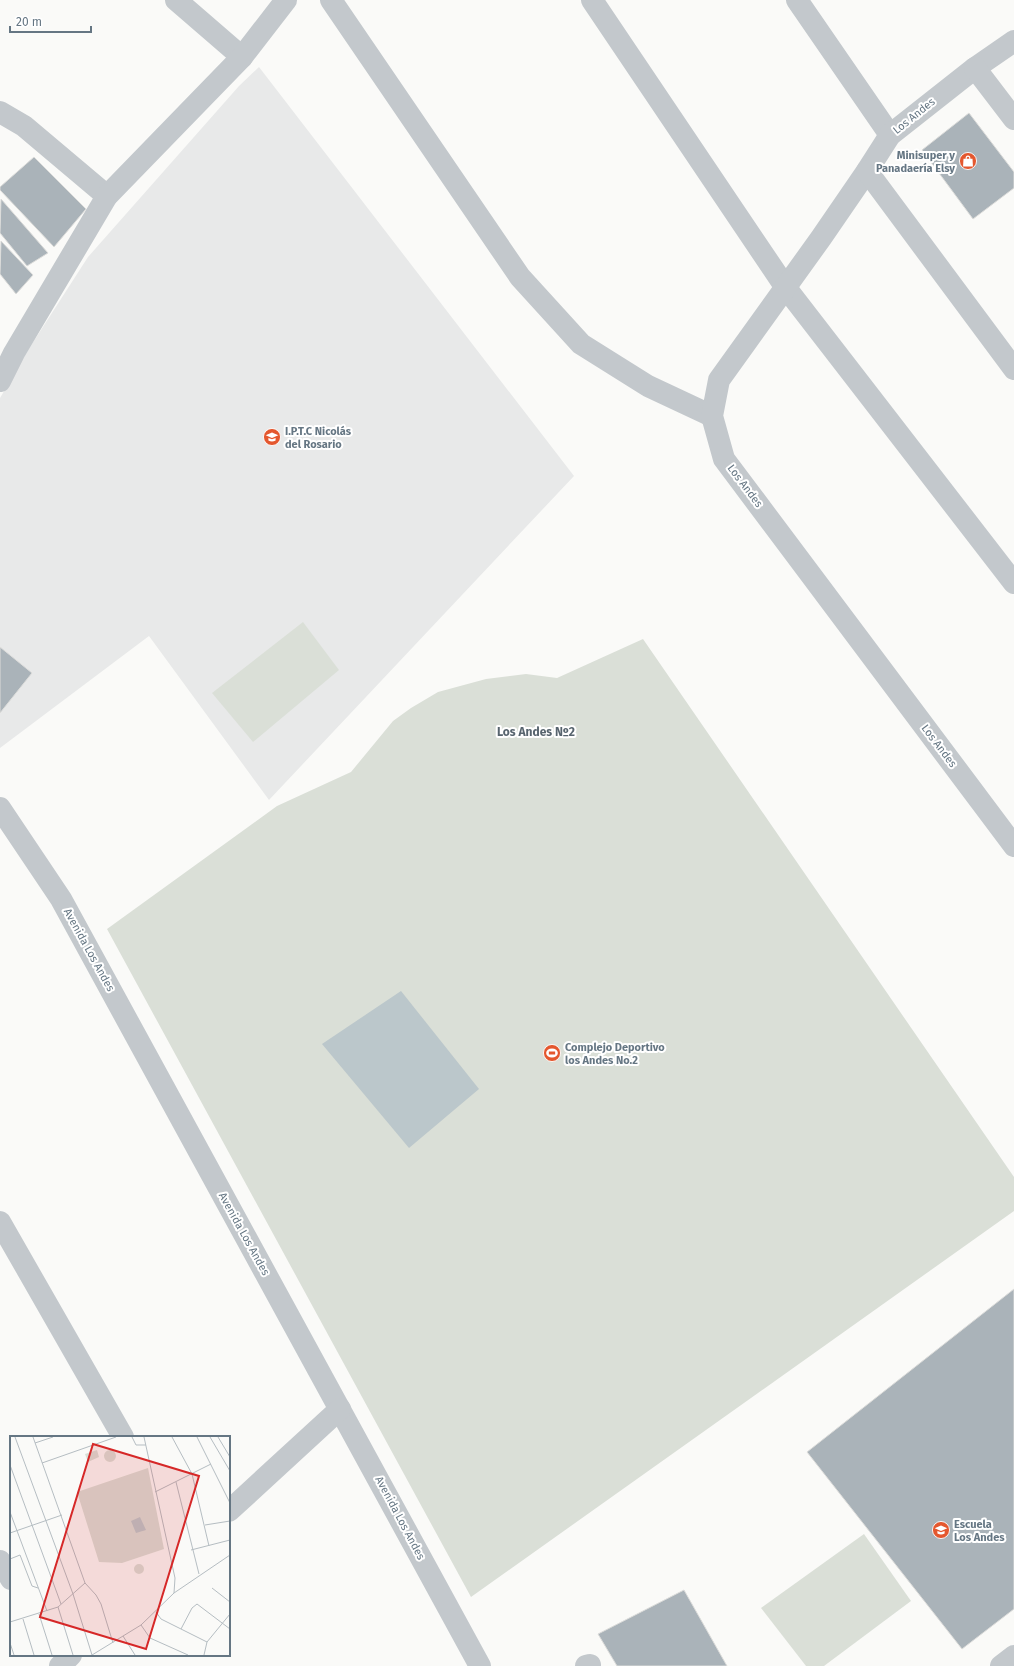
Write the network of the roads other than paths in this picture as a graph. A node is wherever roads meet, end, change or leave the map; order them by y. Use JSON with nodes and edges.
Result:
{"nodes":[{"id":1,"x":176,"y":0,"type":"edge"},
{"id":2,"x":286,"y":0,"type":"edge"},
{"id":3,"x":331,"y":0,"type":"edge"},
{"id":4,"x":592,"y":0,"type":"edge"},
{"id":5,"x":797,"y":0,"type":"edge"},
{"id":6,"x":1014,"y":41,"type":"edge"},
{"id":7,"x":242,"y":57,"type":"junction"},
{"id":8,"x":975,"y":68,"type":"junction"},
{"id":9,"x":0,"y":112,"type":"edge"},
{"id":10,"x":1014,"y":119,"type":"edge"},
{"id":11,"x":890,"y":135,"type":"junction"},
{"id":12,"x":868,"y":171,"type":"junction"},
{"id":13,"x":107,"y":196,"type":"junction"},
{"id":14,"x":786,"y":288,"type":"junction"},
{"id":15,"x":7,"y":348,"type":"edge"},
{"id":16,"x":1014,"y":368,"type":"edge"},
{"id":17,"x":0,"y":380,"type":"edge"},
{"id":18,"x":712,"y":416,"type":"junction"},
{"id":19,"x":1014,"y":583,"type":"edge"},
{"id":20,"x":0,"y":808,"type":"edge"},
{"id":21,"x":1014,"y":846,"type":"edge"},
{"id":22,"x":0,"y":1222,"type":"edge"},
{"id":23,"x":340,"y":1409,"type":"junction"},
{"id":24,"x":122,"y":1436,"type":"edge"},
{"id":25,"x":230,"y":1510,"type":"edge"},
{"id":26,"x":0,"y":1561,"type":"edge"},
{"id":27,"x":10,"y":1577,"type":"edge"},
{"id":28,"x":1014,"y":1656,"type":"edge"},
{"id":29,"x":480,"y":1666,"type":"edge"},
{"id":30,"x":1001,"y":1666,"type":"edge"}],
"edges":[{"from":1,"to":7,"type":"street"},
{"from":2,"to":7,"type":"street"},
{"from":3,"to":18,"type":"street"},
{"from":4,"to":14,"type":"street"},
{"from":5,"to":11,"type":"street"},
{"from":6,"to":8,"type":"street","name":"Los Andes"},
{"from":7,"to":13,"type":"street"},
{"from":8,"to":10,"type":"street"},
{"from":8,"to":11,"type":"street","name":"Los Andes"},
{"from":9,"to":13,"type":"street"},
{"from":11,"to":12,"type":"street","name":"Los Andes"},
{"from":12,"to":14,"type":"street","name":"Los Andes"},
{"from":12,"to":16,"type":"street"},
{"from":13,"to":15,"type":"street"},
{"from":14,"to":18,"type":"street","name":"Los Andes"},
{"from":14,"to":19,"type":"street"},
{"from":15,"to":17,"type":"street"},
{"from":18,"to":21,"type":"street","name":"Los Andes"},
{"from":20,"to":23,"type":"street","name":"Avenida Los Andes"},
{"from":22,"to":24,"type":"street"},
{"from":23,"to":25,"type":"street"},
{"from":23,"to":29,"type":"street","name":"Avenida Los Andes"},
{"from":26,"to":27,"type":"street"},
{"from":28,"to":30,"type":"street"}]}
